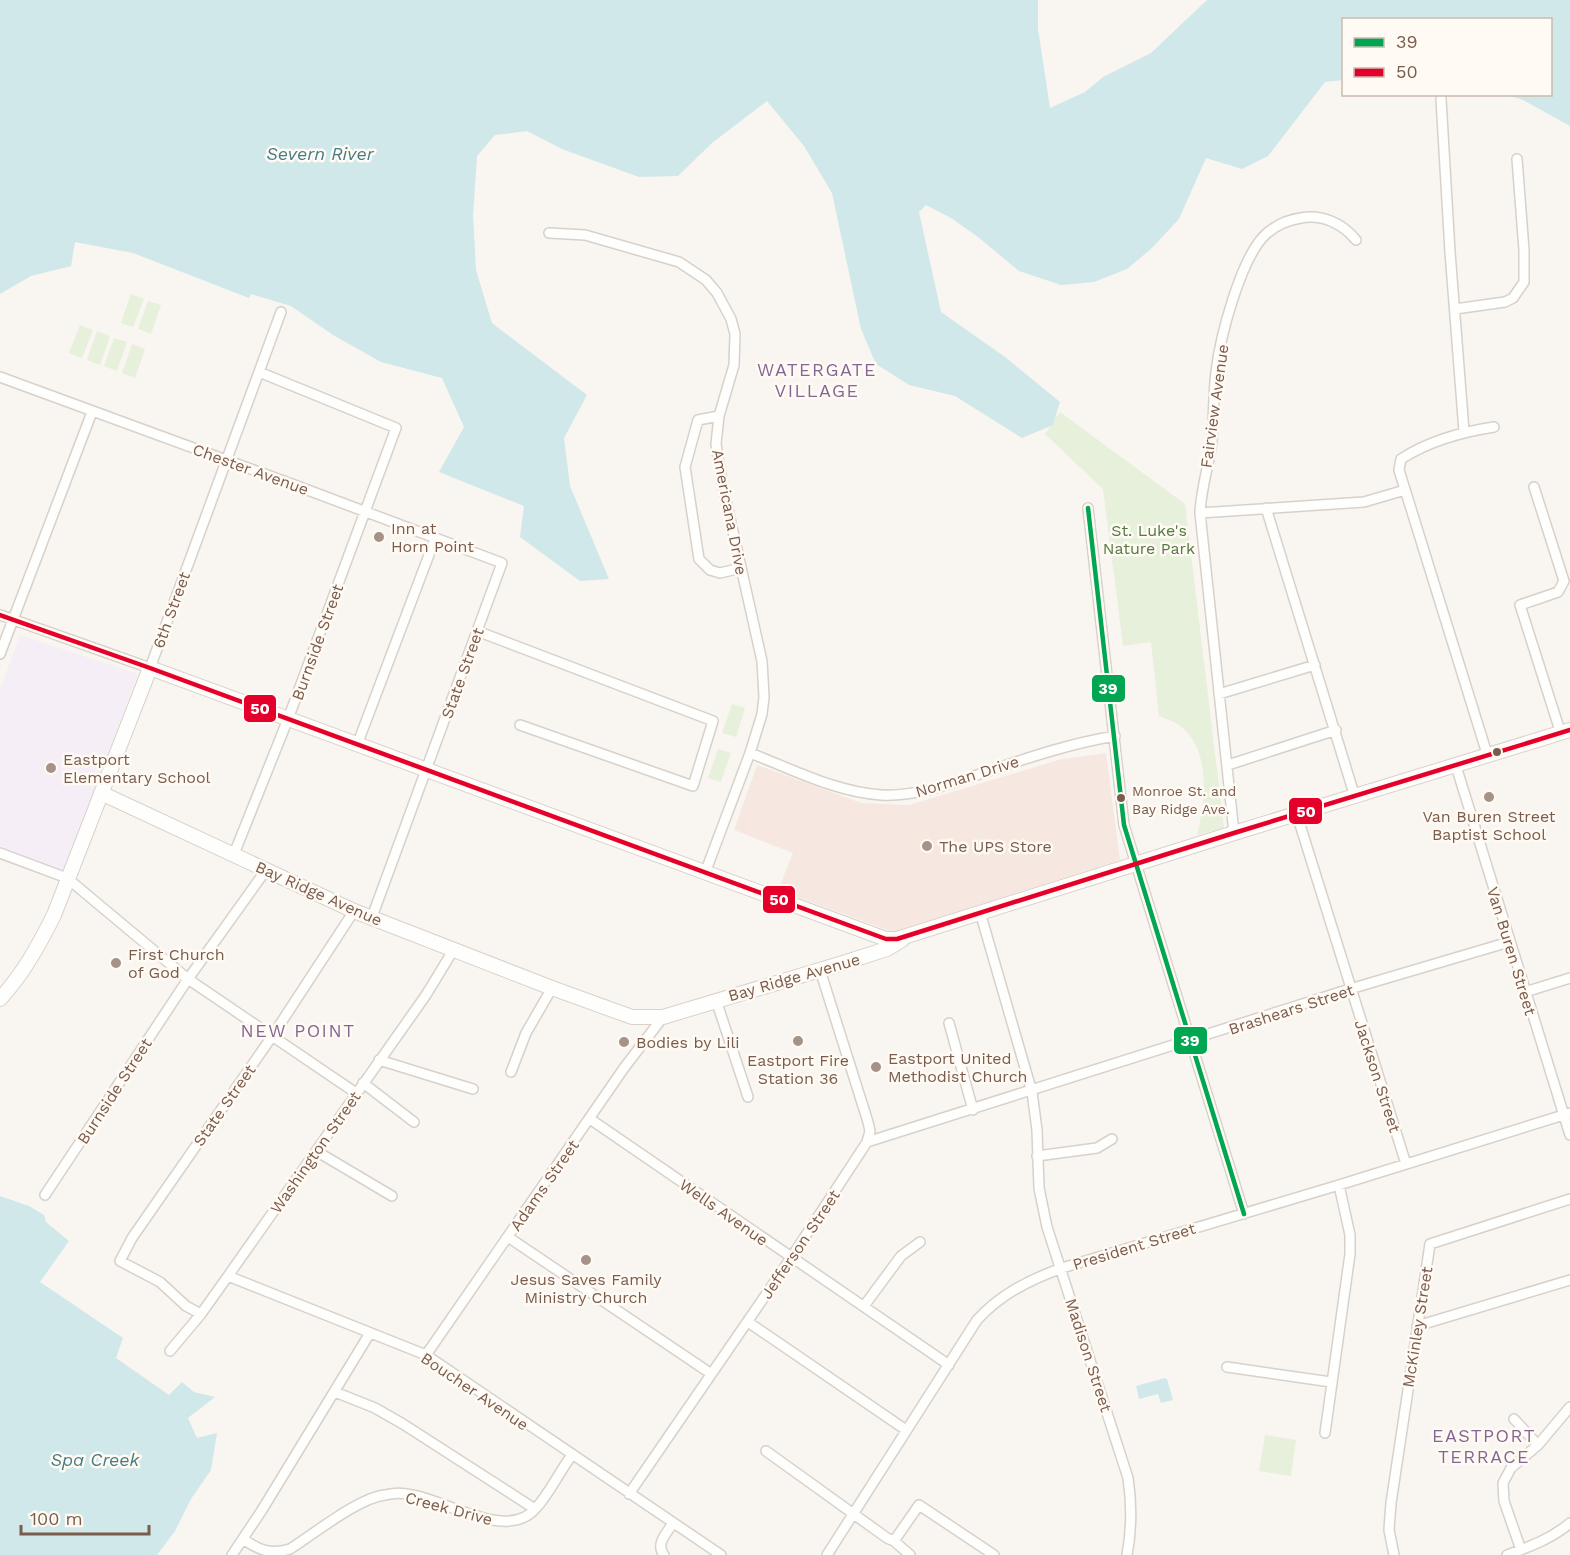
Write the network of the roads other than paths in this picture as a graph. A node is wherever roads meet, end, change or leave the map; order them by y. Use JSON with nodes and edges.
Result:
{"nodes":[{"id":1,"x":1441,"y":99,"type":"dead end"},
{"id":2,"x":1517,"y":159,"type":"dead end"},
{"id":3,"x":549,"y":232,"type":"dead end"},
{"id":4,"x":1356,"y":240,"type":"dead end"},
{"id":5,"x":1455,"y":309,"type":"junction"},
{"id":6,"x":281,"y":312,"type":"dead end"},
{"id":7,"x":259,"y":372,"type":"junction"},
{"id":8,"x":0,"y":377,"type":"edge"},
{"id":9,"x":92,"y":411,"type":"junction"},
{"id":10,"x":719,"y":416,"type":"junction"},
{"id":11,"x":1494,"y":427,"type":"dead end"},
{"id":12,"x":1464,"y":431,"type":"junction"},
{"id":13,"x":227,"y":460,"type":"junction"},
{"id":14,"x":1534,"y":487,"type":"dead end"},
{"id":15,"x":1405,"y":490,"type":"junction"},
{"id":16,"x":1088,"y":508,"type":"dead end"},
{"id":17,"x":1266,"y":508,"type":"junction"},
{"id":18,"x":365,"y":512,"type":"junction"},
{"id":19,"x":1200,"y":513,"type":"junction"},
{"id":20,"x":435,"y":539,"type":"junction"},
{"id":21,"x":502,"y":563,"type":"joint"},
{"id":22,"x":741,"y":568,"type":"junction"},
{"id":23,"x":0,"y":615,"type":"edge"},
{"id":24,"x":12,"y":620,"type":"junction"},
{"id":25,"x":477,"y":631,"type":"junction"},
{"id":26,"x":0,"y":654,"type":"edge"},
{"id":27,"x":1315,"y":665,"type":"junction"},
{"id":28,"x":150,"y":668,"type":"junction"},
{"id":29,"x":1219,"y":694,"type":"junction"},
{"id":30,"x":288,"y":719,"type":"junction"},
{"id":31,"x":520,"y":725,"type":"dead end"},
{"id":32,"x":1336,"y":730,"type":"junction"},
{"id":33,"x":1565,"y":732,"type":"edge"},
{"id":34,"x":1115,"y":736,"type":"junction"},
{"id":35,"x":357,"y":745,"type":"junction"},
{"id":36,"x":750,"y":753,"type":"junction"},
{"id":37,"x":1488,"y":757,"type":"junction"},
{"id":38,"x":1228,"y":765,"type":"junction"},
{"id":39,"x":1456,"y":766,"type":"junction"},
{"id":40,"x":427,"y":770,"type":"junction"},
{"id":41,"x":101,"y":793,"type":"junction"},
{"id":42,"x":1355,"y":797,"type":"junction"},
{"id":43,"x":1298,"y":815,"type":"junction"},
{"id":44,"x":1234,"y":833,"type":"junction"},
{"id":45,"x":0,"y":853,"type":"edge"},
{"id":46,"x":234,"y":854,"type":"junction"},
{"id":47,"x":1137,"y":864,"type":"junction"},
{"id":48,"x":266,"y":870,"type":"junction"},
{"id":49,"x":705,"y":873,"type":"junction"},
{"id":50,"x":67,"y":878,"type":"junction"},
{"id":51,"x":354,"y":911,"type":"junction"},
{"id":52,"x":980,"y":912,"type":"junction"},
{"id":53,"x":372,"y":916,"type":"junction"},
{"id":54,"x":873,"y":936,"type":"junction"},
{"id":55,"x":907,"y":936,"type":"junction"},
{"id":56,"x":1509,"y":942,"type":"junction"},
{"id":57,"x":454,"y":950,"type":"junction"},
{"id":58,"x":843,"y":963,"type":"junction"},
{"id":59,"x":820,"y":970,"type":"junction"},
{"id":60,"x":1570,"y":978,"type":"edge"},
{"id":61,"x":188,"y":979,"type":"junction"},
{"id":62,"x":552,"y":988,"type":"junction"},
{"id":63,"x":1350,"y":989,"type":"junction"},
{"id":64,"x":1525,"y":992,"type":"junction"},
{"id":65,"x":0,"y":999,"type":"edge"},
{"id":66,"x":716,"y":1000,"type":"junction"},
{"id":67,"x":640,"y":1017,"type":"junction"},
{"id":68,"x":663,"y":1017,"type":"junction"},
{"id":69,"x":949,"y":1023,"type":"dead end"},
{"id":70,"x":273,"y":1035,"type":"junction"},
{"id":71,"x":1191,"y":1040,"type":"junction"},
{"id":72,"x":644,"y":1042,"type":"junction"},
{"id":73,"x":379,"y":1060,"type":"junction"},
{"id":74,"x":511,"y":1072,"type":"dead end"},
{"id":75,"x":363,"y":1083,"type":"junction"},
{"id":76,"x":474,"y":1089,"type":"dead end"},
{"id":77,"x":1032,"y":1092,"type":"junction"},
{"id":78,"x":356,"y":1093,"type":"junction"},
{"id":79,"x":748,"y":1097,"type":"dead end"},
{"id":80,"x":973,"y":1110,"type":"junction"},
{"id":81,"x":1567,"y":1114,"type":"edge"},
{"id":82,"x":590,"y":1119,"type":"junction"},
{"id":83,"x":414,"y":1122,"type":"dead end"},
{"id":84,"x":1570,"y":1135,"type":"edge"},
{"id":85,"x":1112,"y":1139,"type":"dead end"},
{"id":86,"x":867,"y":1142,"type":"junction"},
{"id":87,"x":316,"y":1151,"type":"junction"},
{"id":88,"x":1037,"y":1156,"type":"junction"},
{"id":89,"x":1406,"y":1164,"type":"junction"},
{"id":90,"x":1339,"y":1185,"type":"junction"},
{"id":91,"x":45,"y":1195,"type":"dead end"},
{"id":92,"x":392,"y":1196,"type":"dead end"},
{"id":93,"x":1570,"y":1198,"type":"edge"},
{"id":94,"x":1244,"y":1214,"type":"junction"},
{"id":95,"x":508,"y":1237,"type":"junction"},
{"id":96,"x":920,"y":1242,"type":"dead end"},
{"id":97,"x":791,"y":1258,"type":"junction"},
{"id":98,"x":1062,"y":1268,"type":"junction"},
{"id":99,"x":228,"y":1276,"type":"junction"},
{"id":100,"x":1570,"y":1280,"type":"edge"},
{"id":101,"x":864,"y":1306,"type":"junction"},
{"id":102,"x":201,"y":1314,"type":"junction"},
{"id":103,"x":748,"y":1322,"type":"junction"},
{"id":104,"x":1416,"y":1326,"type":"junction"},
{"id":105,"x":370,"y":1333,"type":"junction"},
{"id":106,"x":170,"y":1351,"type":"dead end"},
{"id":107,"x":426,"y":1355,"type":"junction"},
{"id":108,"x":949,"y":1365,"type":"junction"},
{"id":109,"x":1227,"y":1366,"type":"dead end"},
{"id":110,"x":710,"y":1373,"type":"junction"},
{"id":111,"x":1331,"y":1382,"type":"junction"},
{"id":112,"x":335,"y":1392,"type":"junction"},
{"id":113,"x":1570,"y":1407,"type":"edge"},
{"id":114,"x":1514,"y":1419,"type":"dead end"},
{"id":115,"x":906,"y":1430,"type":"junction"},
{"id":116,"x":1325,"y":1433,"type":"dead end"},
{"id":117,"x":1538,"y":1445,"type":"junction"},
{"id":118,"x":766,"y":1451,"type":"dead end"},
{"id":119,"x":572,"y":1455,"type":"junction"},
{"id":120,"x":629,"y":1494,"type":"junction"},
{"id":121,"x":535,"y":1509,"type":"junction"},
{"id":122,"x":853,"y":1514,"type":"junction"},
{"id":123,"x":673,"y":1522,"type":"junction"},
{"id":124,"x":1570,"y":1523,"type":"edge"},
{"id":125,"x":243,"y":1539,"type":"junction"},
{"id":126,"x":894,"y":1541,"type":"junction"},
{"id":127,"x":1521,"y":1550,"type":"junction"},
{"id":128,"x":232,"y":1555,"type":"edge"},
{"id":129,"x":663,"y":1555,"type":"edge"},
{"id":130,"x":721,"y":1555,"type":"edge"},
{"id":131,"x":826,"y":1555,"type":"edge"},
{"id":132,"x":910,"y":1555,"type":"edge"},
{"id":133,"x":994,"y":1555,"type":"edge"},
{"id":134,"x":1127,"y":1555,"type":"edge"},
{"id":135,"x":1394,"y":1555,"type":"edge"},
{"id":136,"x":1507,"y":1555,"type":"edge"}],
"edges":[{"from":1,"to":5,"type":"street"},
{"from":2,"to":5,"type":"street"},
{"from":3,"to":10,"type":"street","name":"Americana Drive"},
{"from":4,"to":19,"type":"street","name":"Fairview Avenue"},
{"from":5,"to":12,"type":"street"},
{"from":6,"to":7,"type":"street","name":"6th Street"},
{"from":7,"to":13,"type":"street","name":"6th Street"},
{"from":7,"to":18,"type":"street","name":"Burnside Street"},
{"from":8,"to":9,"type":"street","name":"Chester Avenue"},
{"from":9,"to":13,"type":"street","name":"Chester Avenue"},
{"from":9,"to":24,"type":"street"},
{"from":10,"to":22,"type":"street","name":"Americana Drive"},
{"from":10,"to":22,"type":"street"},
{"from":11,"to":12,"type":"street"},
{"from":12,"to":15,"type":"street"},
{"from":13,"to":18,"type":"street","name":"Chester Avenue"},
{"from":13,"to":28,"type":"street","name":"6th Street"},
{"from":14,"to":33,"type":"street"},
{"from":15,"to":17,"type":"street"},
{"from":15,"to":37,"type":"street"},
{"from":16,"to":34,"type":"street"},
{"from":17,"to":19,"type":"street"},
{"from":17,"to":27,"type":"street"},
{"from":18,"to":20,"type":"street","name":"Chester Avenue"},
{"from":18,"to":30,"type":"street","name":"Burnside Street"},
{"from":19,"to":29,"type":"street","name":"Fairview Avenue"},
{"from":20,"to":21,"type":"street","name":"Chester Avenue"},
{"from":20,"to":35,"type":"street"},
{"from":21,"to":25,"type":"street","name":"State Street"},
{"from":22,"to":36,"type":"street","name":"Americana Drive"},
{"from":23,"to":24,"type":"street"},
{"from":24,"to":26,"type":"street"},
{"from":24,"to":28,"type":"street"},
{"from":25,"to":31,"type":"street"},
{"from":25,"to":40,"type":"street","name":"State Street"},
{"from":27,"to":29,"type":"street"},
{"from":27,"to":32,"type":"street"},
{"from":28,"to":30,"type":"main road"},
{"from":28,"to":41,"type":"main road","name":"6th Street"},
{"from":29,"to":38,"type":"street","name":"Fairview Avenue"},
{"from":30,"to":35,"type":"main road"},
{"from":30,"to":46,"type":"street","name":"Burnside Street"},
{"from":32,"to":38,"type":"street"},
{"from":32,"to":42,"type":"street"},
{"from":33,"to":37,"type":"main road","name":"Bay Ridge Avenue"},
{"from":34,"to":36,"type":"street","name":"Norman Drive"},
{"from":34,"to":47,"type":"street"},
{"from":35,"to":40,"type":"main road"},
{"from":36,"to":49,"type":"street","name":"Americana Drive"},
{"from":37,"to":39,"type":"main road","name":"Bay Ridge Avenue"},
{"from":38,"to":44,"type":"street","name":"Fairview Avenue"},
{"from":39,"to":42,"type":"main road","name":"Bay Ridge Avenue"},
{"from":39,"to":56,"type":"street","name":"Van Buren Street"},
{"from":40,"to":49,"type":"main road"},
{"from":40,"to":53,"type":"street","name":"State Street"},
{"from":41,"to":46,"type":"main road","name":"Bay Ridge Avenue"},
{"from":41,"to":50,"type":"main road","name":"6th Street"},
{"from":42,"to":43,"type":"main road","name":"Bay Ridge Avenue"},
{"from":43,"to":44,"type":"main road","name":"Bay Ridge Avenue"},
{"from":43,"to":63,"type":"street","name":"Jackson Street"},
{"from":44,"to":47,"type":"main road","name":"Bay Ridge Avenue"},
{"from":45,"to":50,"type":"street"},
{"from":46,"to":48,"type":"main road","name":"Bay Ridge Avenue"},
{"from":47,"to":52,"type":"main road","name":"Bay Ridge Avenue"},
{"from":47,"to":71,"type":"street"},
{"from":48,"to":51,"type":"main road","name":"Bay Ridge Avenue"},
{"from":48,"to":61,"type":"street","name":"Burnside Street"},
{"from":49,"to":54,"type":"main road"},
{"from":50,"to":61,"type":"street"},
{"from":50,"to":65,"type":"main road","name":"6th Street"},
{"from":51,"to":53,"type":"main road","name":"Bay Ridge Avenue"},
{"from":51,"to":70,"type":"street","name":"State Street"},
{"from":52,"to":55,"type":"main road","name":"Bay Ridge Avenue"},
{"from":52,"to":77,"type":"street","name":"Madison Street"},
{"from":53,"to":57,"type":"main road","name":"Bay Ridge Avenue"},
{"from":54,"to":55,"type":"main road"},
{"from":54,"to":58,"type":"main road"},
{"from":55,"to":58,"type":"main road","name":"Bay Ridge Avenue"},
{"from":56,"to":63,"type":"street","name":"Brashears Street"},
{"from":56,"to":64,"type":"street","name":"Van Buren Street"},
{"from":57,"to":62,"type":"main road","name":"Bay Ridge Avenue"},
{"from":57,"to":73,"type":"street","name":"Washington Street"},
{"from":58,"to":59,"type":"main road","name":"Bay Ridge Avenue"},
{"from":59,"to":66,"type":"main road","name":"Bay Ridge Avenue"},
{"from":59,"to":86,"type":"street"},
{"from":60,"to":64,"type":"street"},
{"from":61,"to":70,"type":"street"},
{"from":61,"to":91,"type":"street","name":"Burnside Street"},
{"from":62,"to":67,"type":"main road","name":"Bay Ridge Avenue"},
{"from":62,"to":74,"type":"street"},
{"from":63,"to":71,"type":"street","name":"Brashears Street"},
{"from":63,"to":89,"type":"street","name":"Jackson Street"},
{"from":64,"to":81,"type":"street","name":"Van Buren Street"},
{"from":66,"to":68,"type":"main road","name":"Bay Ridge Avenue"},
{"from":66,"to":79,"type":"street"},
{"from":67,"to":68,"type":"main road","name":"Bay Ridge Avenue"},
{"from":67,"to":72,"type":"street"},
{"from":68,"to":72,"type":"street","name":"Adams Street"},
{"from":69,"to":80,"type":"street"},
{"from":70,"to":78,"type":"street"},
{"from":70,"to":102,"type":"street","name":"State Street"},
{"from":71,"to":77,"type":"street","name":"Brashears Street"},
{"from":71,"to":94,"type":"street"},
{"from":72,"to":82,"type":"street","name":"Adams Street"},
{"from":73,"to":75,"type":"street","name":"Washington Street"},
{"from":73,"to":76,"type":"street"},
{"from":75,"to":78,"type":"street","name":"Washington Street"},
{"from":75,"to":83,"type":"street"},
{"from":77,"to":80,"type":"street","name":"Brashears Street"},
{"from":77,"to":88,"type":"street","name":"Madison Street"},
{"from":78,"to":87,"type":"street","name":"Washington Street"},
{"from":80,"to":86,"type":"street","name":"Brashears Street"},
{"from":81,"to":84,"type":"street","name":"Van Buren Street"},
{"from":81,"to":89,"type":"street","name":"President Street"},
{"from":82,"to":95,"type":"street","name":"Adams Street"},
{"from":82,"to":97,"type":"street","name":"Wells Avenue"},
{"from":85,"to":88,"type":"street"},
{"from":86,"to":97,"type":"street","name":"Jefferson Street"},
{"from":87,"to":92,"type":"street"},
{"from":87,"to":99,"type":"street","name":"Washington Street"},
{"from":88,"to":98,"type":"street","name":"Madison Street"},
{"from":89,"to":90,"type":"street","name":"President Street"},
{"from":90,"to":94,"type":"street","name":"President Street"},
{"from":90,"to":111,"type":"street"},
{"from":93,"to":104,"type":"street","name":"McKinley Street"},
{"from":94,"to":98,"type":"street","name":"President Street"},
{"from":95,"to":107,"type":"street","name":"Adams Street"},
{"from":95,"to":110,"type":"street"},
{"from":96,"to":101,"type":"street"},
{"from":97,"to":101,"type":"street","name":"Wells Avenue"},
{"from":97,"to":103,"type":"street","name":"Jefferson Street"},
{"from":98,"to":108,"type":"street","name":"President Street"},
{"from":98,"to":134,"type":"street","name":"Madison Street"},
{"from":99,"to":102,"type":"street","name":"Washington Street"},
{"from":99,"to":105,"type":"street","name":"Boucher Avenue"},
{"from":100,"to":104,"type":"street"},
{"from":101,"to":108,"type":"street","name":"Wells Avenue"},
{"from":102,"to":106,"type":"street","name":"Washington Street"},
{"from":103,"to":110,"type":"street","name":"Jefferson Street"},
{"from":103,"to":115,"type":"street"},
{"from":104,"to":135,"type":"street","name":"McKinley Street"},
{"from":105,"to":107,"type":"street","name":"Boucher Avenue"},
{"from":105,"to":112,"type":"street"},
{"from":107,"to":119,"type":"street","name":"Boucher Avenue"},
{"from":108,"to":115,"type":"street","name":"President Street"},
{"from":109,"to":111,"type":"street"},
{"from":110,"to":120,"type":"street","name":"Jefferson Street"},
{"from":111,"to":116,"type":"street"},
{"from":112,"to":121,"type":"street"},
{"from":112,"to":125,"type":"street"},
{"from":113,"to":117,"type":"street"},
{"from":114,"to":117,"type":"street"},
{"from":115,"to":122,"type":"street","name":"President Street"},
{"from":117,"to":127,"type":"street"},
{"from":118,"to":122,"type":"street"},
{"from":119,"to":120,"type":"street","name":"Boucher Avenue"},
{"from":119,"to":121,"type":"street","name":"Creek Drive"},
{"from":120,"to":123,"type":"street","name":"Boucher Avenue"},
{"from":121,"to":125,"type":"street","name":"Creek Drive"},
{"from":122,"to":126,"type":"street"},
{"from":122,"to":131,"type":"street","name":"President Street"},
{"from":123,"to":129,"type":"street"},
{"from":123,"to":130,"type":"street","name":"Boucher Avenue"},
{"from":124,"to":127,"type":"street"},
{"from":125,"to":128,"type":"street"},
{"from":126,"to":132,"type":"street"},
{"from":126,"to":133,"type":"street"},
{"from":127,"to":136,"type":"street"}]}
